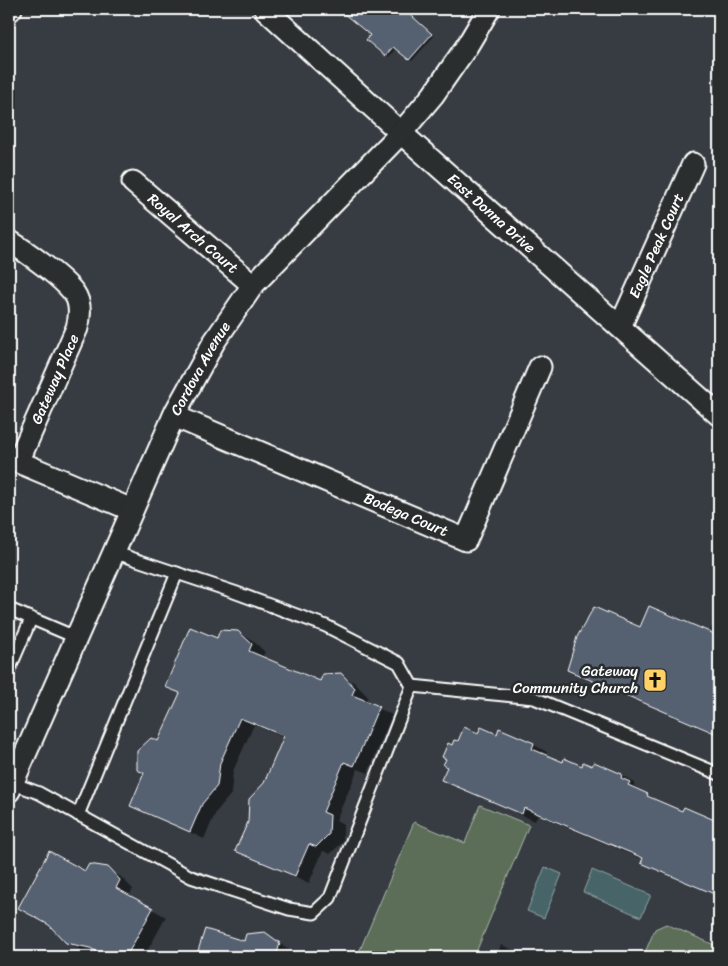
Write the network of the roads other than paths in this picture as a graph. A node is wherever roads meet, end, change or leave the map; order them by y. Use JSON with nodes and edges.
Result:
{"nodes":[{"id":1,"x":265,"y":9,"type":"edge"},
{"id":2,"x":489,"y":9,"type":"edge"},
{"id":3,"x":401,"y":133,"type":"junction"},
{"id":4,"x":693,"y":164,"type":"dead end"},
{"id":5,"x":133,"y":182,"type":"dead end"},
{"id":6,"x":9,"y":241,"type":"edge"},
{"id":7,"x":253,"y":285,"type":"junction"},
{"id":8,"x":620,"y":327,"type":"junction"},
{"id":9,"x":540,"y":367,"type":"dead end"},
{"id":10,"x":719,"y":415,"type":"edge"},
{"id":11,"x":174,"y":416,"type":"junction"},
{"id":12,"x":13,"y":460,"type":"edge"},
{"id":13,"x":132,"y":510,"type":"junction"},
{"id":14,"x":113,"y":552,"type":"junction"},
{"id":15,"x":177,"y":574,"type":"junction"},
{"id":16,"x":9,"y":610,"type":"edge"},
{"id":17,"x":31,"y":619,"type":"junction"},
{"id":18,"x":75,"y":637,"type":"junction"},
{"id":19,"x":9,"y":670,"type":"edge"},
{"id":20,"x":412,"y":686,"type":"junction"},
{"id":21,"x":719,"y":774,"type":"edge"},
{"id":22,"x":10,"y":785,"type":"edge"},
{"id":23,"x":78,"y":815,"type":"junction"}],
"edges":[{"from":1,"to":3,"type":"street","name":"East Donna Drive"},
{"from":2,"to":3,"type":"street","name":"Cordova Avenue"},
{"from":3,"to":7,"type":"street","name":"Cordova Avenue"},
{"from":3,"to":8,"type":"street","name":"East Donna Drive"},
{"from":4,"to":8,"type":"street","name":"Eagle Peak Court"},
{"from":5,"to":7,"type":"street","name":"Royal Arch Court"},
{"from":6,"to":12,"type":"street","name":"Gateway Place"},
{"from":7,"to":11,"type":"street","name":"Cordova Avenue"},
{"from":8,"to":10,"type":"street","name":"East Donna Drive"},
{"from":9,"to":11,"type":"street","name":"Bodega Court"},
{"from":11,"to":13,"type":"street","name":"Cordova Avenue"},
{"from":12,"to":13,"type":"street"},
{"from":13,"to":14,"type":"street","name":"Cordova Avenue"},
{"from":14,"to":15,"type":"lane"},
{"from":14,"to":18,"type":"street","name":"Cordova Avenue"},
{"from":15,"to":20,"type":"lane"},
{"from":15,"to":23,"type":"lane"},
{"from":16,"to":17,"type":"lane"},
{"from":17,"to":18,"type":"lane"},
{"from":17,"to":19,"type":"lane"},
{"from":18,"to":22,"type":"street","name":"Cordova Avenue"},
{"from":20,"to":21,"type":"lane"},
{"from":20,"to":23,"type":"lane"},
{"from":22,"to":23,"type":"lane"}]}
